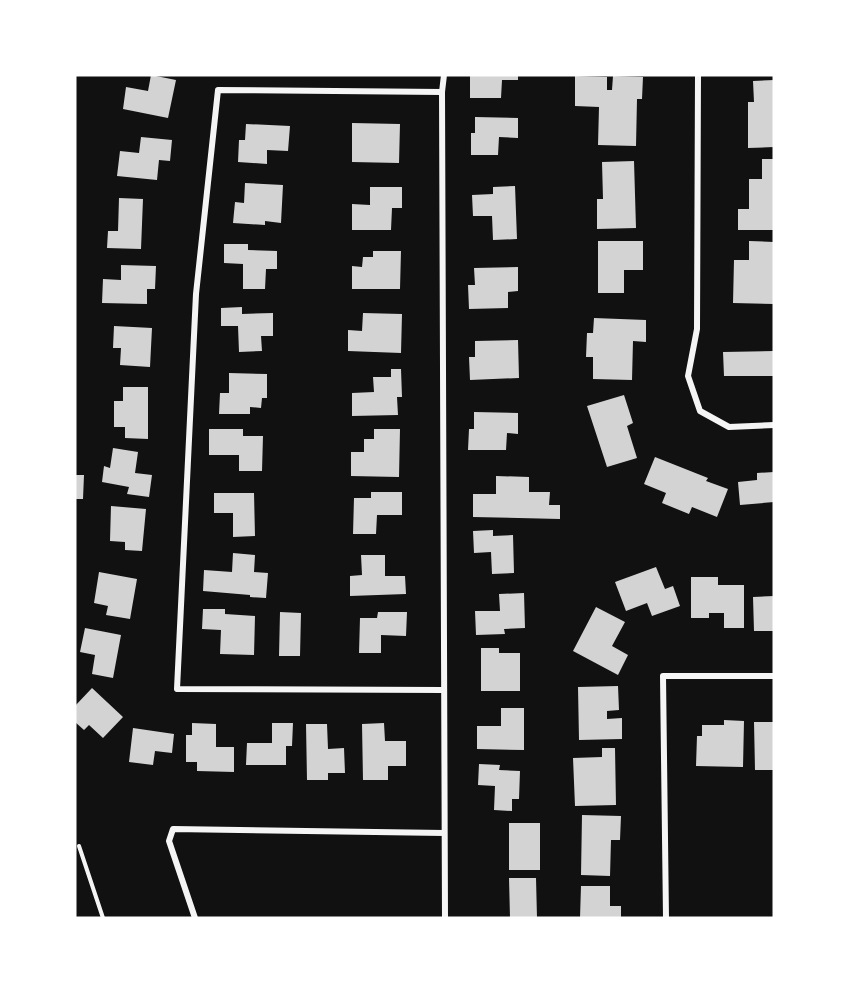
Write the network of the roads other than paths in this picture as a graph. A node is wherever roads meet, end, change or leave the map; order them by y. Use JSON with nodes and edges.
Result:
{"nodes":[{"id":1,"x":444,"y":75,"type":"edge"},
{"id":2,"x":698,"y":75,"type":"edge"},
{"id":3,"x":442,"y":92,"type":"junction"},
{"id":4,"x":774,"y":425,"type":"edge"},
{"id":5,"x":774,"y":676,"type":"edge"},
{"id":6,"x":444,"y":690,"type":"junction"},
{"id":7,"x":444,"y":833,"type":"junction"},
{"id":8,"x":78,"y":846,"type":"dead end"},
{"id":9,"x":103,"y":918,"type":"edge"},
{"id":10,"x":195,"y":918,"type":"edge"},
{"id":11,"x":445,"y":918,"type":"edge"},
{"id":12,"x":666,"y":918,"type":"edge"}],
"edges":[{"from":1,"to":3,"type":"street"},
{"from":2,"to":4,"type":"street"},
{"from":3,"to":6,"type":"street"},
{"from":3,"to":6,"type":"street"},
{"from":5,"to":12,"type":"street"},
{"from":6,"to":7,"type":"street"},
{"from":7,"to":10,"type":"street"},
{"from":7,"to":11,"type":"street"},
{"from":8,"to":9,"type":"lane"}]}
